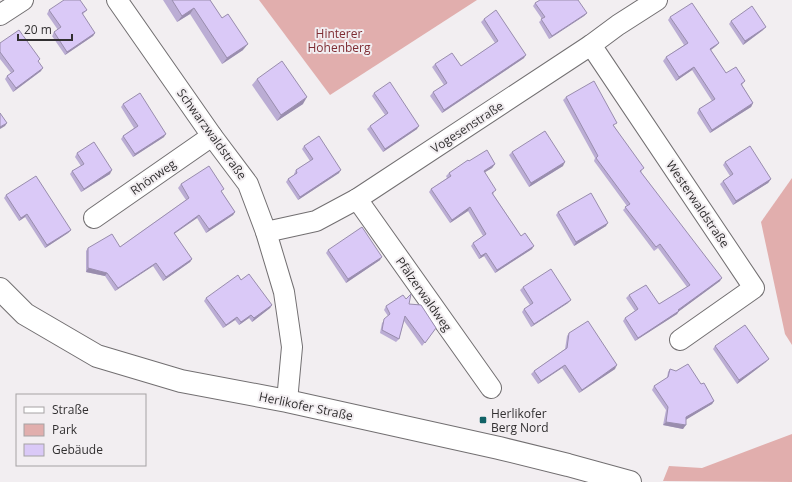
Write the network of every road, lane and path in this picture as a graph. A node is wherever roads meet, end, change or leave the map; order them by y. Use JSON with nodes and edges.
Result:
{"nodes":[{"id":1,"x":23,"y":0,"type":"edge"},
{"id":2,"x":116,"y":0,"type":"edge"},
{"id":3,"x":657,"y":0,"type":"edge"},
{"id":4,"x":0,"y":15,"type":"edge"},
{"id":5,"x":590,"y":45,"type":"junction"},
{"id":6,"x":212,"y":136,"type":"junction"},
{"id":7,"x":357,"y":200,"type":"junction"},
{"id":8,"x":94,"y":218,"type":"dead end"},
{"id":9,"x":266,"y":232,"type":"junction"},
{"id":10,"x":0,"y":289,"type":"edge"},
{"id":11,"x":680,"y":340,"type":"dead end"},
{"id":12,"x":491,"y":388,"type":"dead end"},
{"id":13,"x":287,"y":401,"type":"junction"},
{"id":14,"x":630,"y":482,"type":"edge"}],
"edges":[{"from":1,"to":4,"type":"street"},
{"from":2,"to":6,"type":"street","name":"Schwarzwaldstraße"},
{"from":3,"to":5,"type":"street","name":"Vogesenstraße"},
{"from":5,"to":7,"type":"street","name":"Vogesenstraße"},
{"from":5,"to":11,"type":"street","name":"Westerwaldstraße"},
{"from":6,"to":8,"type":"street","name":"Rhönweg"},
{"from":6,"to":9,"type":"street","name":"Schwarzwaldstraße"},
{"from":7,"to":9,"type":"street","name":"Vogesenstraße"},
{"from":7,"to":12,"type":"street","name":"Pfälzerwaldweg"},
{"from":9,"to":13,"type":"street","name":"Schwarzwaldstraße"},
{"from":10,"to":13,"type":"main road","name":"Herlikofer Straße"},
{"from":13,"to":14,"type":"main road","name":"Herlikofer Straße"}]}
